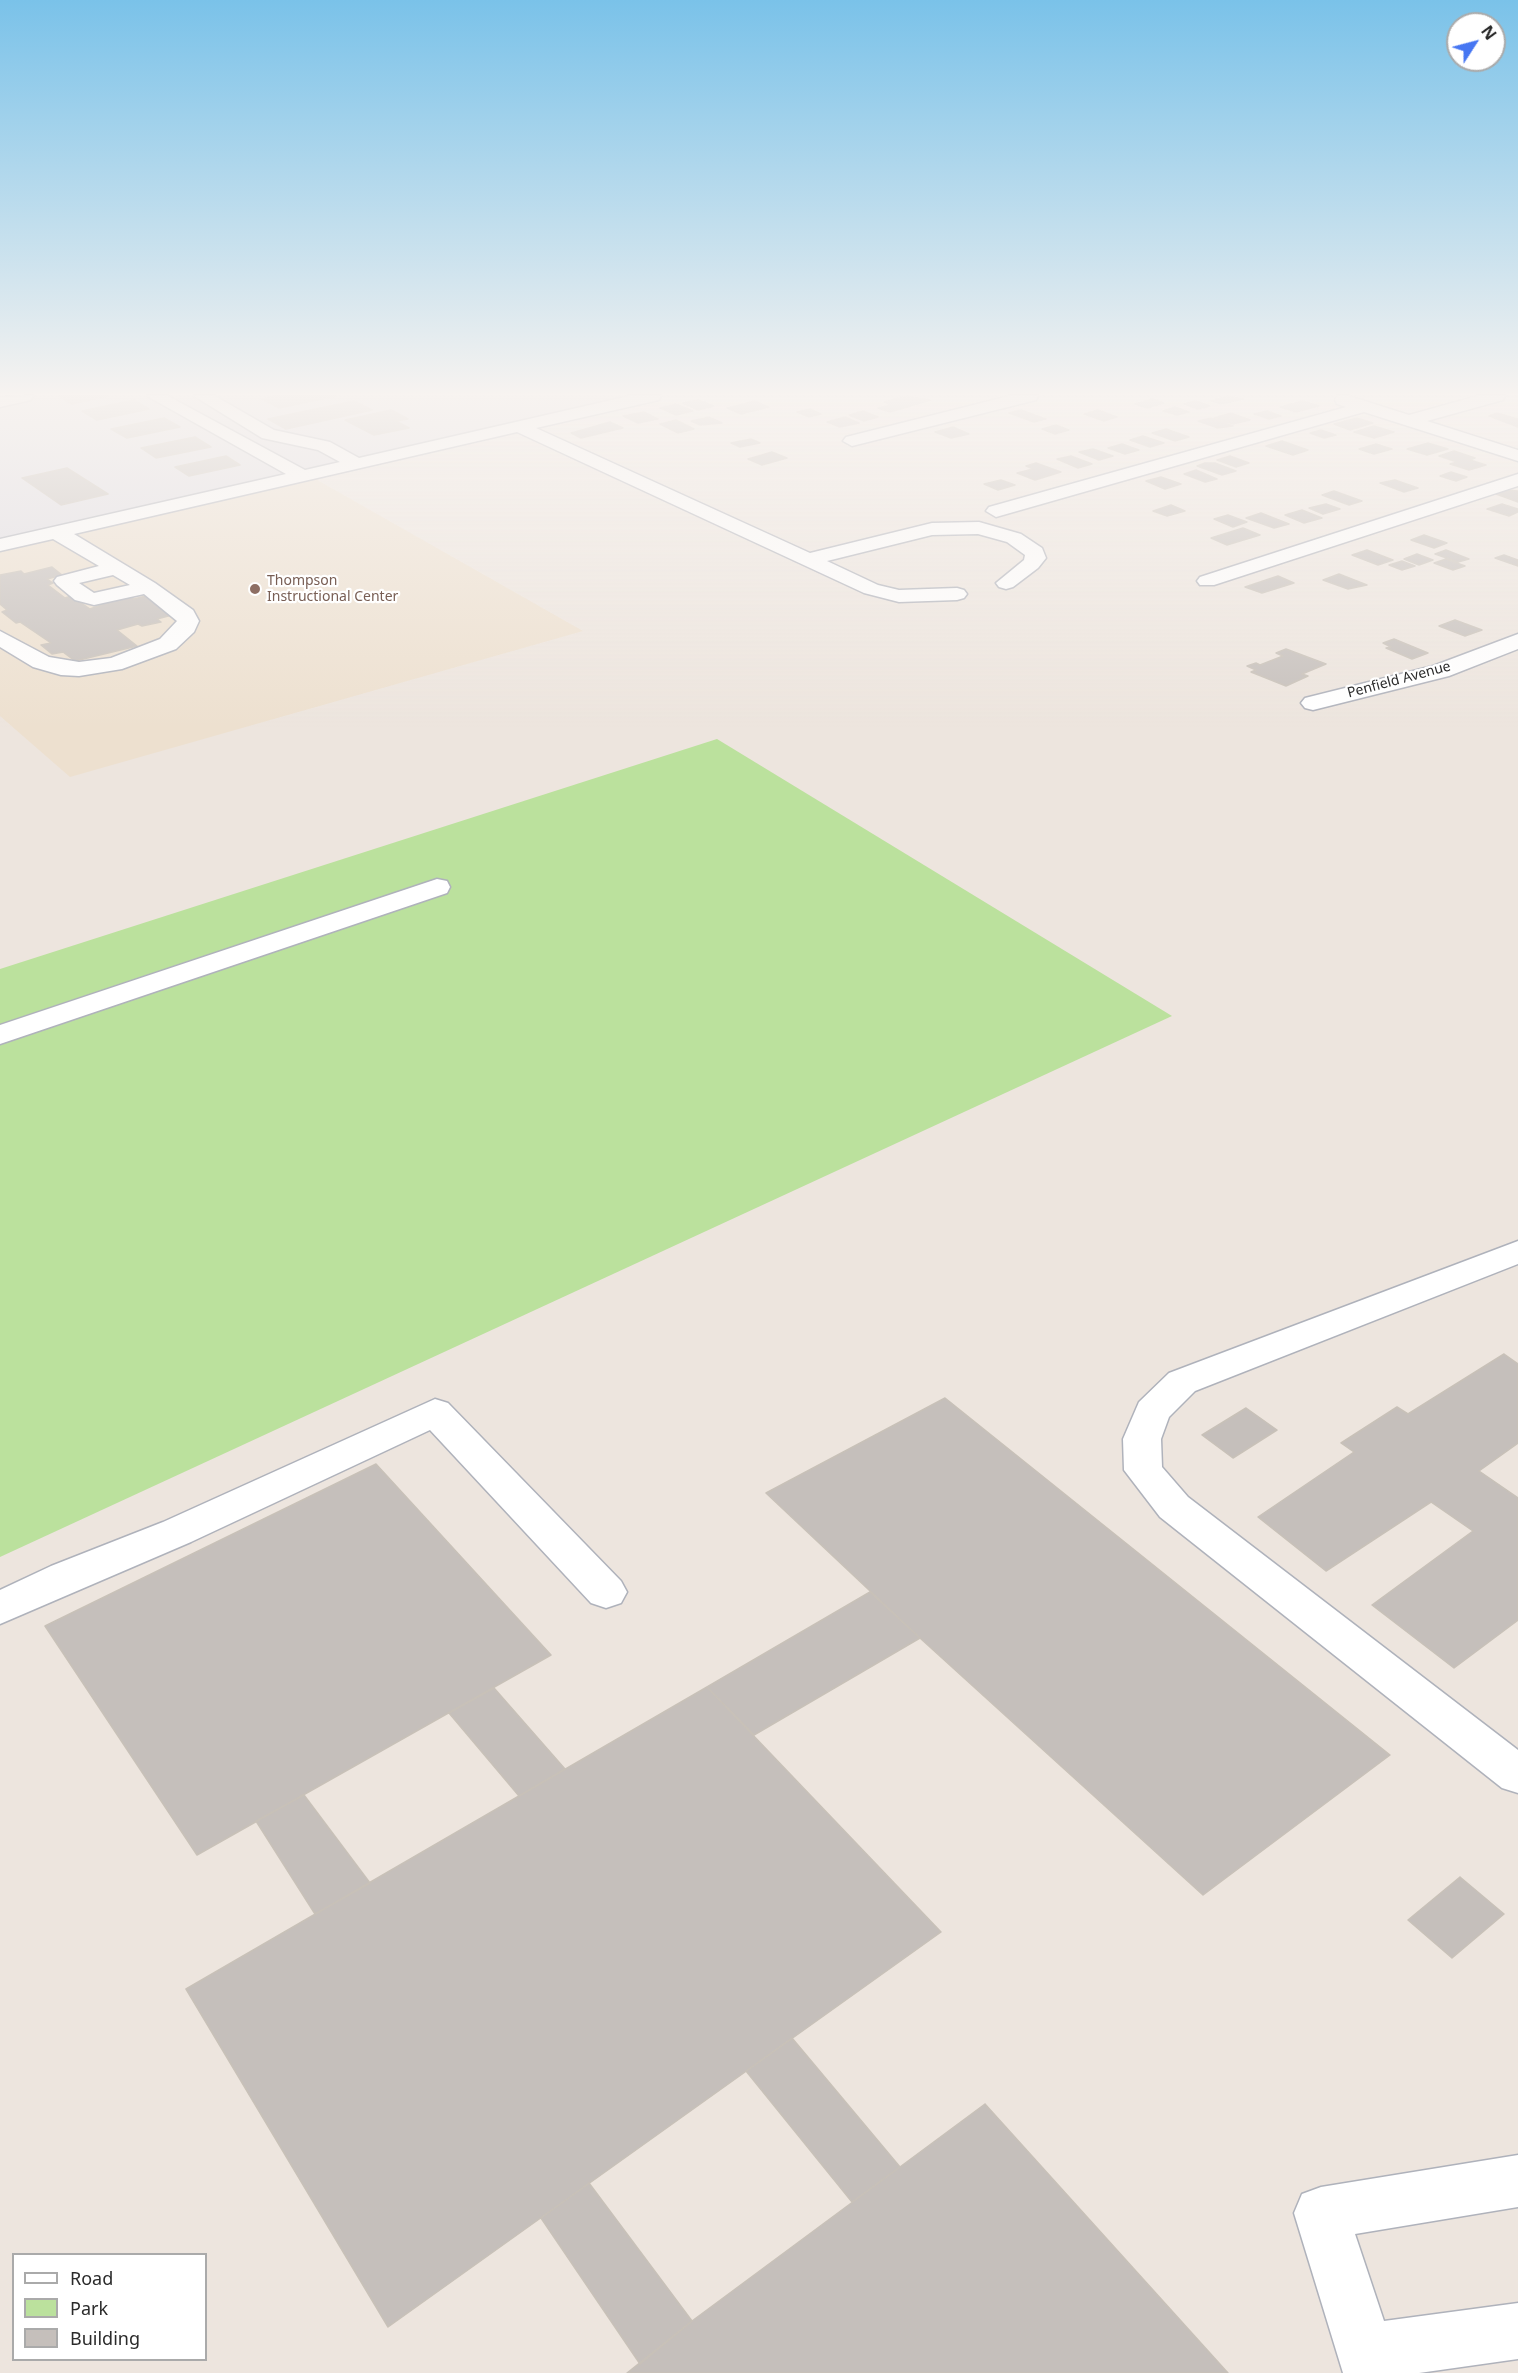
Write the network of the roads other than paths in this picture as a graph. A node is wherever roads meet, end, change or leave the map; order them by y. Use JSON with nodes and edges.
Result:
{"nodes":[{"id":1,"x":197,"y":507,"type":"edge"},
{"id":2,"x":692,"y":507,"type":"edge"},
{"id":3,"x":1014,"y":507,"type":"edge"},
{"id":4,"x":1436,"y":507,"type":"edge"},
{"id":5,"x":996,"y":512,"type":"dead end"},
{"id":6,"x":57,"y":532,"type":"junction"},
{"id":7,"x":4,"y":538,"type":"edge"},
{"id":8,"x":109,"y":543,"type":"dead end"},
{"id":9,"x":84,"y":549,"type":"junction"},
{"id":10,"x":807,"y":560,"type":"junction"},
{"id":11,"x":115,"y":568,"type":"junction"},
{"id":12,"x":1208,"y":581,"type":"dead end"},
{"id":13,"x":1006,"y":584,"type":"dead end"},
{"id":14,"x":148,"y":587,"type":"junction"},
{"id":15,"x":957,"y":594,"type":"dead end"},
{"id":16,"x":0,"y":638,"type":"edge"},
{"id":17,"x":1518,"y":641,"type":"edge"},
{"id":18,"x":1313,"y":703,"type":"dead end"},
{"id":19,"x":437,"y":886,"type":"dead end"},
{"id":20,"x":0,"y":1035,"type":"edge"},
{"id":21,"x":1518,"y":1252,"type":"edge"},
{"id":22,"x":606,"y":1592,"type":"dead end"},
{"id":23,"x":0,"y":1608,"type":"edge"},
{"id":24,"x":1518,"y":1775,"type":"edge"},
{"id":25,"x":1518,"y":2181,"type":"edge"},
{"id":26,"x":1518,"y":2331,"type":"edge"},
{"id":27,"x":1369,"y":2363,"type":"edge"}],
"edges":[{"from":1,"to":6,"type":"street"},
{"from":2,"to":10,"type":"street"},
{"from":3,"to":5,"type":"street"},
{"from":4,"to":12,"type":"street"},
{"from":6,"to":7,"type":"street"},
{"from":6,"to":9,"type":"street"},
{"from":8,"to":9,"type":"street"},
{"from":9,"to":11,"type":"street"},
{"from":10,"to":13,"type":"street"},
{"from":10,"to":15,"type":"street"},
{"from":11,"to":14,"type":"street"},
{"from":11,"to":14,"type":"street"},
{"from":14,"to":16,"type":"street"},
{"from":17,"to":18,"type":"street","name":"Penfield Avenue"},
{"from":19,"to":20,"type":"street"},
{"from":21,"to":24,"type":"street"},
{"from":22,"to":23,"type":"street"},
{"from":25,"to":27,"type":"street"},
{"from":26,"to":27,"type":"street"}]}
